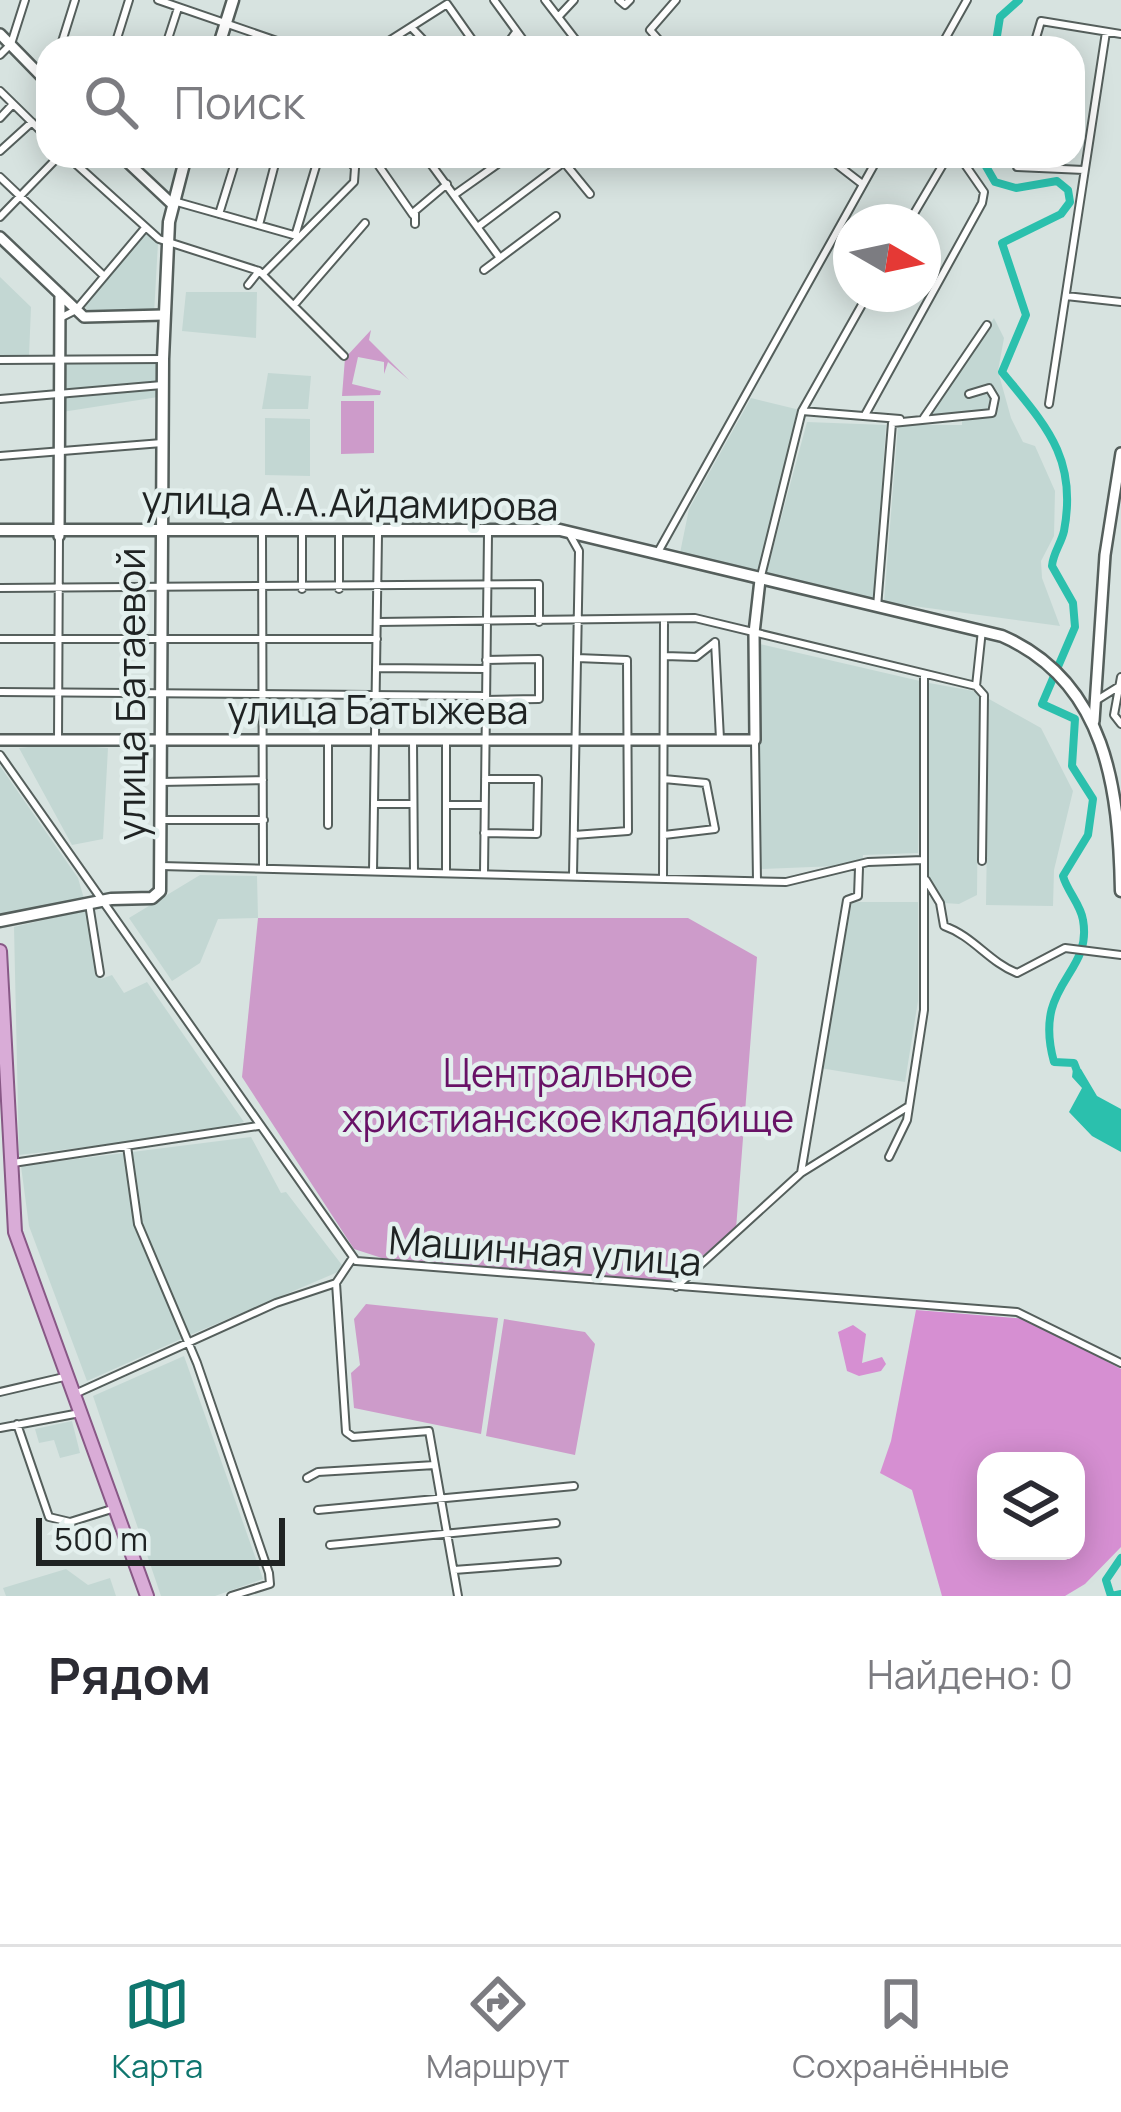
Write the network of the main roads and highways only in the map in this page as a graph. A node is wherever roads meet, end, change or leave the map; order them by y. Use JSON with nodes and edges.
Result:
{"nodes":[{"id":1,"x":233,"y":0,"type":"edge"},
{"id":2,"x":221,"y":36,"type":"edge"},
{"id":3,"x":183,"y":168,"type":"edge"},
{"id":4,"x":0,"y":533,"type":"edge"},
{"id":5,"x":160,"y":533,"type":"junction"},
{"id":6,"x":564,"y":534,"type":"junction"},
{"id":7,"x":1121,"y":891,"type":"edge"},
{"id":8,"x":6,"y":922,"type":"edge"},
{"id":9,"x":0,"y":932,"type":"edge"},
{"id":10,"x":0,"y":956,"type":"edge"},
{"id":11,"x":147,"y":1596,"type":"edge"}],
"edges":[{"from":1,"to":2,"type":"main road"},
{"from":3,"to":5,"type":"main road","name":"улица Батаевой"},
{"from":4,"to":5,"type":"main road","name":"улица А.А.Айдамирова"},
{"from":5,"to":6,"type":"main road","name":"улица А.А.Айдамирова"},
{"from":5,"to":6,"type":"main road","name":"улица А.А.Айдамирова"},
{"from":5,"to":8,"type":"main road","name":"улица Батаевой"},
{"from":6,"to":7,"type":"main road","name":"улица А.А.Айдамирова"},
{"from":8,"to":9,"type":"main road"},
{"from":10,"to":11,"type":"main road"}]}
